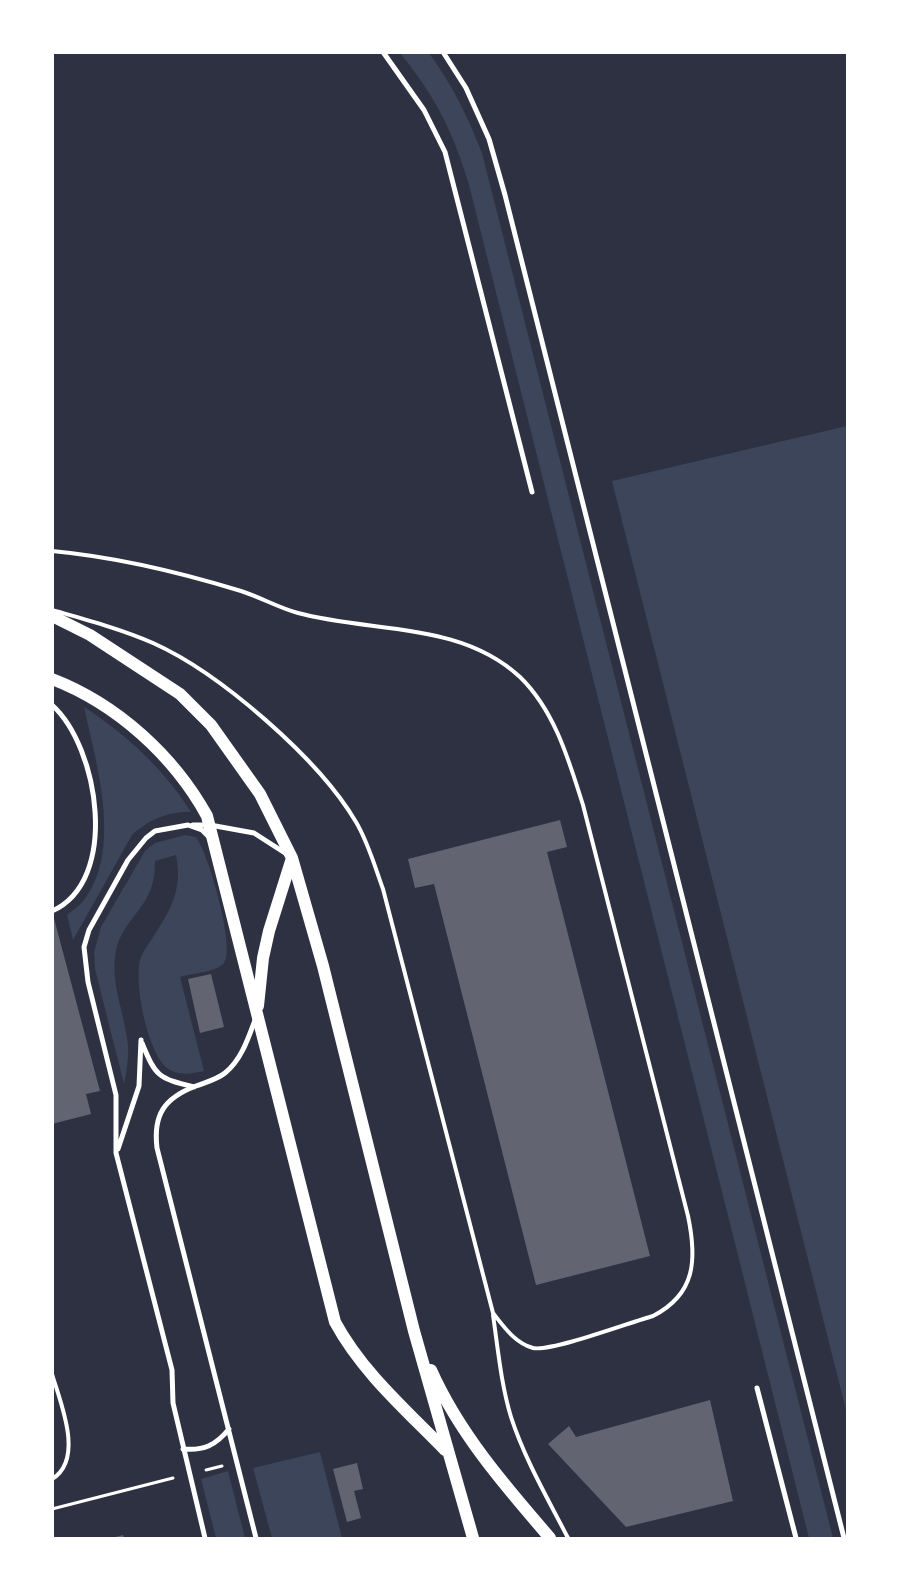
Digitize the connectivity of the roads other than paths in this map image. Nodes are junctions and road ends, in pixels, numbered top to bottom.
1 (383, 52) edge
2 (443, 52) edge
3 (532, 492) dead end
4 (52, 551) edge
5 (52, 610) edge
6 (52, 616) edge
7 (52, 678) edge
8 (52, 705) edge
9 (188, 825) junction
10 (210, 825) junction
11 (214, 844) junction
12 (292, 858) junction
13 (52, 911) edge
14 (257, 1017) junction
15 (194, 1087) junction
16 (116, 1154) junction
17 (493, 1313) junction
18 (414, 1331) junction
19 (52, 1374) edge
20 (757, 1388) dead end
21 (229, 1429) junction
22 (184, 1449) junction
23 (447, 1452) junction
24 (52, 1479) edge
25 (205, 1538) edge
26 (256, 1538) edge
27 (473, 1538) edge
28 (550, 1538) edge
29 (568, 1538) edge
30 (796, 1538) edge
31 (844, 1538) edge

1 - 3 street
2 - 31 street
4 - 17 lane
5 - 17 lane
6 - 12 main road
7 - 10 main road
8 - 13 street
9 - 10 street
9 - 11 street
9 - 16 street
10 - 11 main road
10 - 12 street
11 - 14 main road
12 - 14 main road
12 - 18 main road
14 - 15 street
14 - 23 main road
15 - 16 street
15 - 21 street
16 - 22 street
17 - 29 lane
18 - 23 main road
18 - 28 main road
19 - 24 lane
20 - 30 street
21 - 22 street
21 - 26 street
22 - 25 street
23 - 27 main road

